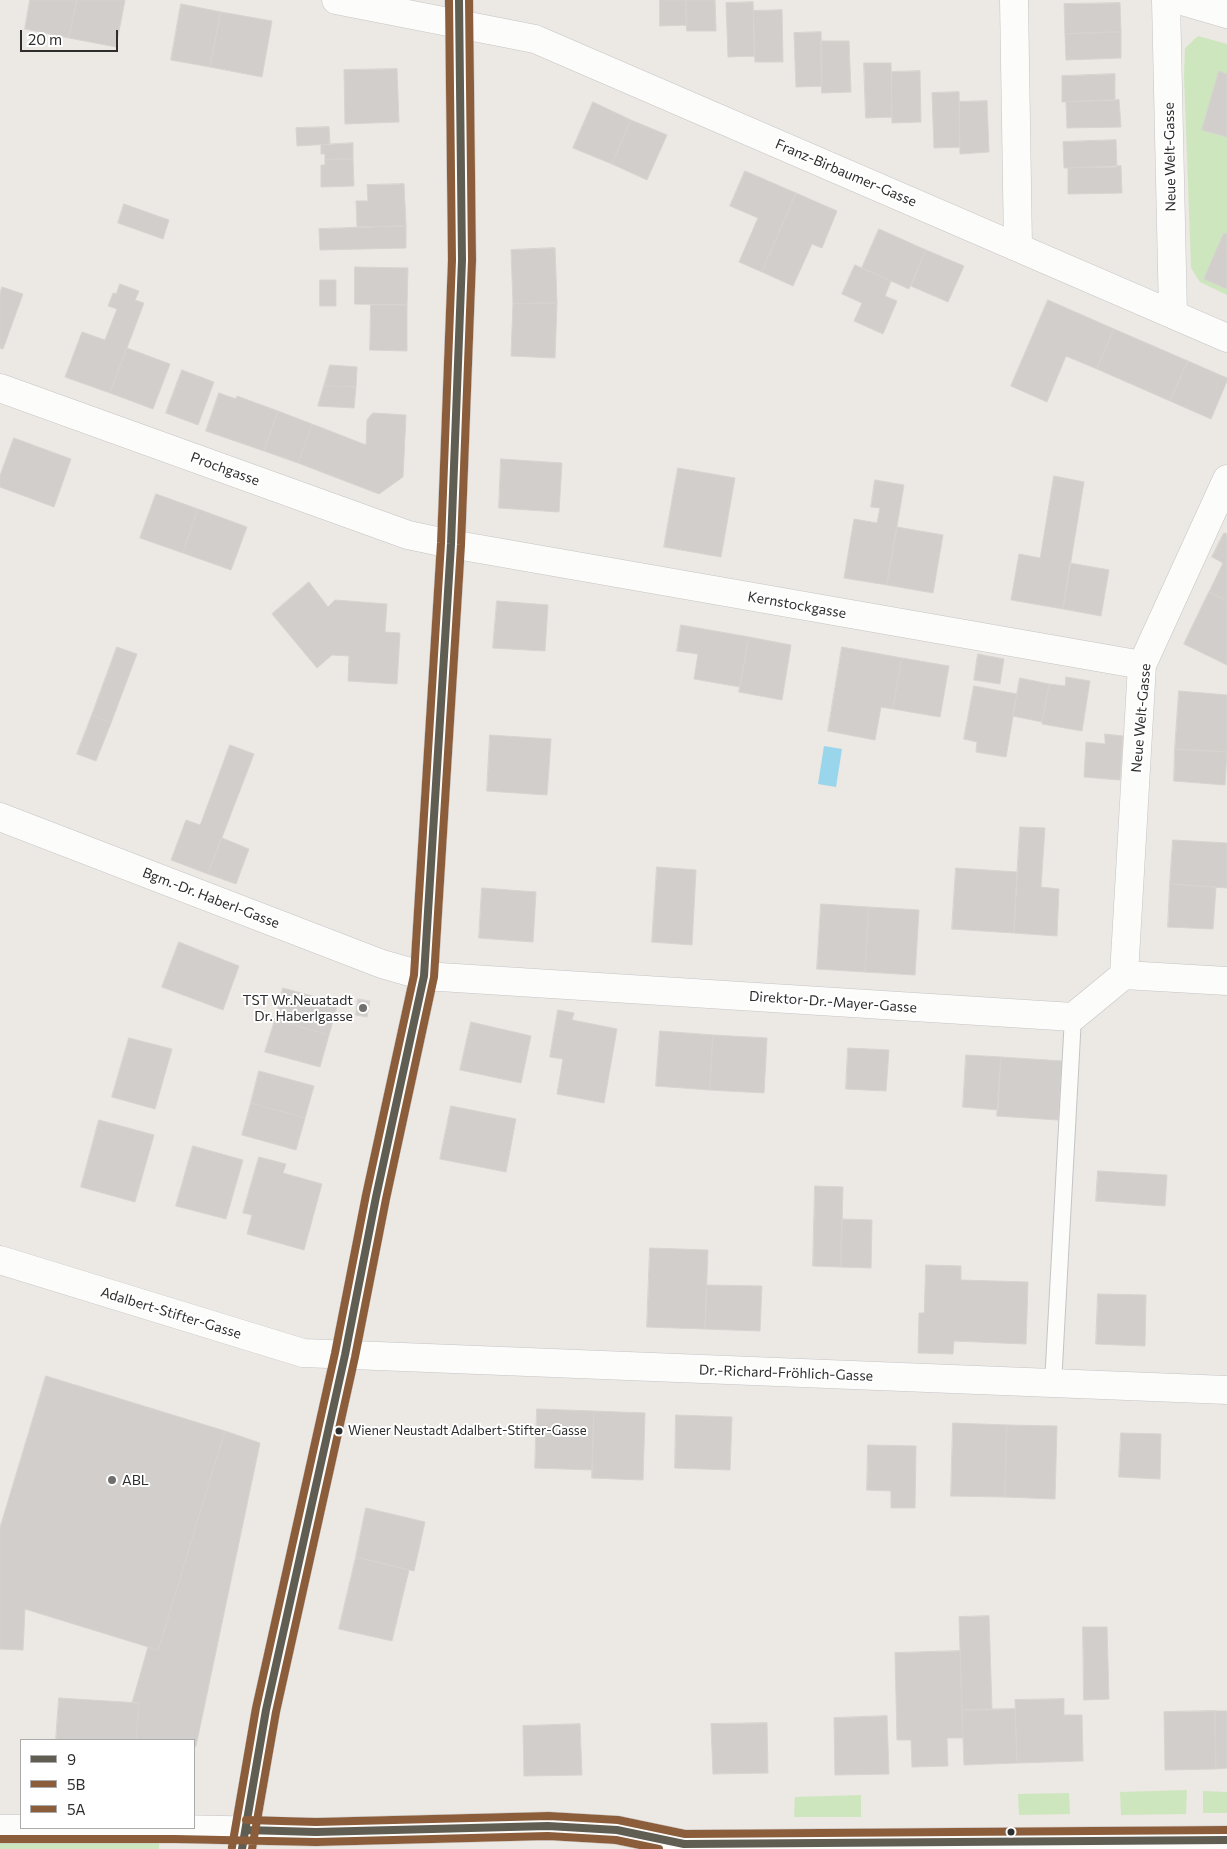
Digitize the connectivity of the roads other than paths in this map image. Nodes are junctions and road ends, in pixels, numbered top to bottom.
1 (336, 0) edge
2 (1014, 0) edge
3 (1166, 0) edge
4 (1178, 0) edge
5 (459, 12) edge
6 (1227, 14) edge
7 (1018, 246) junction
8 (1173, 314) junction
9 (1227, 338) edge
10 (0, 388) edge
11 (1227, 479) edge
12 (451, 544) junction
13 (1142, 665) junction
14 (0, 817) edge
15 (1124, 975) junction
16 (424, 976) junction
17 (1227, 981) edge
18 (1073, 1017) junction
19 (0, 1260) edge
20 (345, 1355) junction
21 (1053, 1384) junction
22 (1227, 1390) edge
23 (0, 1829) edge
24 (244, 1840) edge
25 (1227, 1840) edge

1 - 5 street, Franz-Birbaumer-Gasse
2 - 7 street
3 - 8 street, Neue Welt-Gasse
4 - 6 street
5 - 7 street, Franz-Birbaumer-Gasse
5 - 12 street
7 - 8 street, Franz-Birbaumer-Gasse
8 - 9 street, Franz-Birbaumer-Gasse
10 - 12 street, Prochgasse
11 - 13 street, Neue Welt-Gasse
12 - 13 street, Kernstockgasse
12 - 16 street
13 - 15 street, Neue Welt-Gasse
14 - 16 street, Bgm.-Dr. Haberl-Gasse
15 - 17 street
15 - 18 street
16 - 18 street, Direktor-Dr.-Mayer-Gasse
16 - 20 street
18 - 21 lane
19 - 20 street, Adalbert-Stifter-Gasse
20 - 21 street, Dr.-Richard-Fröhlich-Gasse
20 - 24 street
21 - 22 street, Dr.-Richard-Fröhlich-Gasse
23 - 24 street
24 - 25 street

